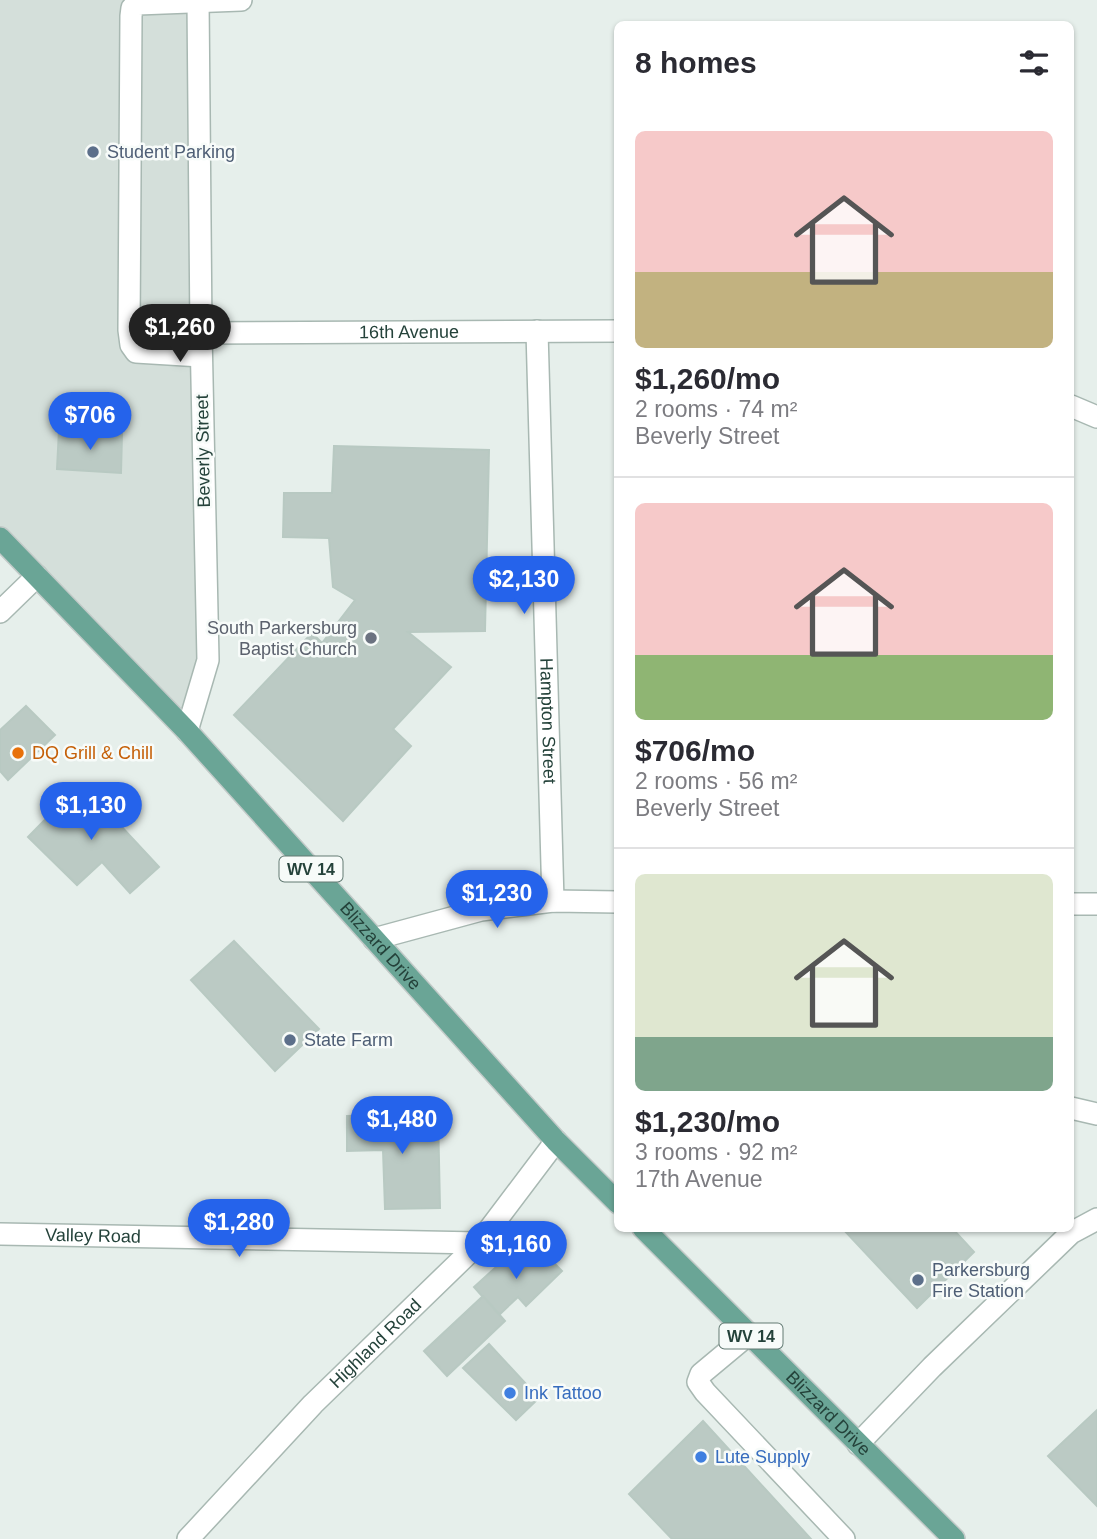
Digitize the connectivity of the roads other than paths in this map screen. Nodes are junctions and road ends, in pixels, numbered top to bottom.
1 (198, 0) edge
2 (241, 0) edge
3 (537, 331) junction
4 (614, 331) edge
5 (201, 333) junction
6 (201, 356) junction
7 (1074, 407) edge
8 (1097, 417) edge
9 (0, 538) edge
10 (37, 576) junction
11 (0, 612) edge
12 (187, 731) junction
13 (553, 901) junction
14 (614, 902) edge
15 (1074, 904) edge
16 (1097, 904) edge
17 (374, 939) junction
18 (1074, 1109) edge
19 (1097, 1114) edge
20 (556, 1141) junction
21 (614, 1199) edge
22 (1097, 1219) edge
23 (1074, 1231) edge
24 (647, 1232) edge
25 (1073, 1232) edge
26 (0, 1234) edge
27 (479, 1243) junction
28 (749, 1334) junction
29 (858, 1444) junction
30 (188, 1539) edge
31 (844, 1539) edge
32 (954, 1539) edge

1 - 2 street
1 - 5 street, Beverly Street
1 - 6 street
3 - 4 street, 16th Avenue
3 - 5 street, 16th Avenue
3 - 13 street, Hampton Street
5 - 6 street, Beverly Street
6 - 12 street, Beverly Street
7 - 8 street
9 - 10 main road, Blizzard Drive / WV 14
10 - 11 street
10 - 12 main road, Blizzard Drive / WV 14
12 - 17 main road, Blizzard Drive / WV 14
13 - 14 street
13 - 17 street
15 - 16 street
17 - 20 main road, Blizzard Drive / WV 14
18 - 19 street
20 - 21 main road, Blizzard Drive / WV 14
20 - 27 street, Highland Road
22 - 23 street
24 - 28 main road, Blizzard Drive / WV 14
25 - 29 street
26 - 27 street, Valley Road
27 - 30 street, Highland Road
28 - 29 main road, Blizzard Drive / WV 14
28 - 31 street
29 - 32 main road, Blizzard Drive / WV 14

